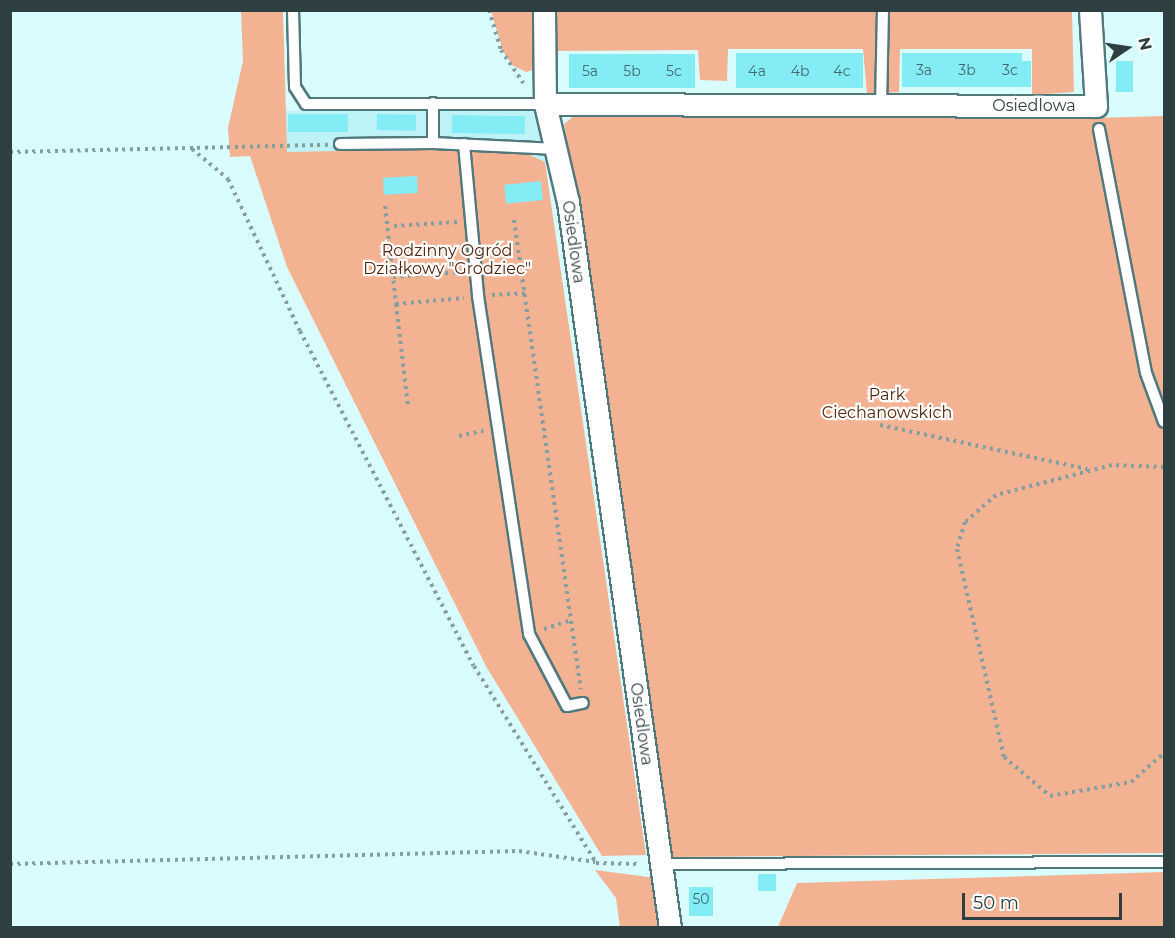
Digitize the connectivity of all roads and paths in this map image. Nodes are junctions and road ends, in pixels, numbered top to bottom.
1 (293, 10) edge
2 (489, 10) edge
3 (544, 10) edge
4 (883, 10) edge
5 (1090, 10) edge
6 (433, 103) junction
7 (541, 104) junction
8 (881, 105) junction
9 (1099, 129) dead end
10 (434, 143) junction
11 (340, 144) joint
12 (464, 144) junction
13 (557, 148) junction
14 (192, 149) junction
15 (10, 152) edge
16 (385, 206) dead end
17 (514, 220) dead end
18 (469, 221) junction
19 (394, 226) dead end
20 (475, 271) junction
21 (393, 277) junction
22 (525, 293) junction
23 (478, 296) junction
24 (396, 304) junction
25 (408, 406) dead end
26 (1164, 422) edge
27 (880, 424) dead end
28 (498, 428) junction
29 (459, 436) dead end
30 (1164, 467) edge
31 (1088, 469) junction
32 (571, 620) junction
33 (529, 634) junction
34 (583, 704) joint
35 (1164, 753) edge
36 (1164, 862) edge
37 (596, 863) junction
38 (10, 864) edge
39 (661, 864) junction
40 (670, 927) edge

1 - 6 lane
2 - 7 path
3 - 7 street
4 - 8 lane
5 - 8 street, Osiedlowa
6 - 7 lane
6 - 10 lane
7 - 8 street, Osiedlowa
7 - 13 street, Osiedlowa
9 - 26 lane
10 - 11 lane
10 - 12 lane
11 - 14 path
12 - 13 lane
12 - 18 lane
13 - 39 street, Osiedlowa
14 - 15 path
14 - 37 path
16 - 21 path
17 - 22 path
18 - 19 path
18 - 20 lane
20 - 21 path
20 - 23 lane
21 - 24 path
22 - 23 path
22 - 32 path
23 - 24 path
23 - 28 lane
24 - 25 path
27 - 31 path
28 - 29 path
28 - 33 lane
30 - 31 path
31 - 35 path
32 - 33 path
32 - 34 path
33 - 34 lane
36 - 39 lane
37 - 38 path
37 - 39 path
39 - 40 street, Osiedlowa

